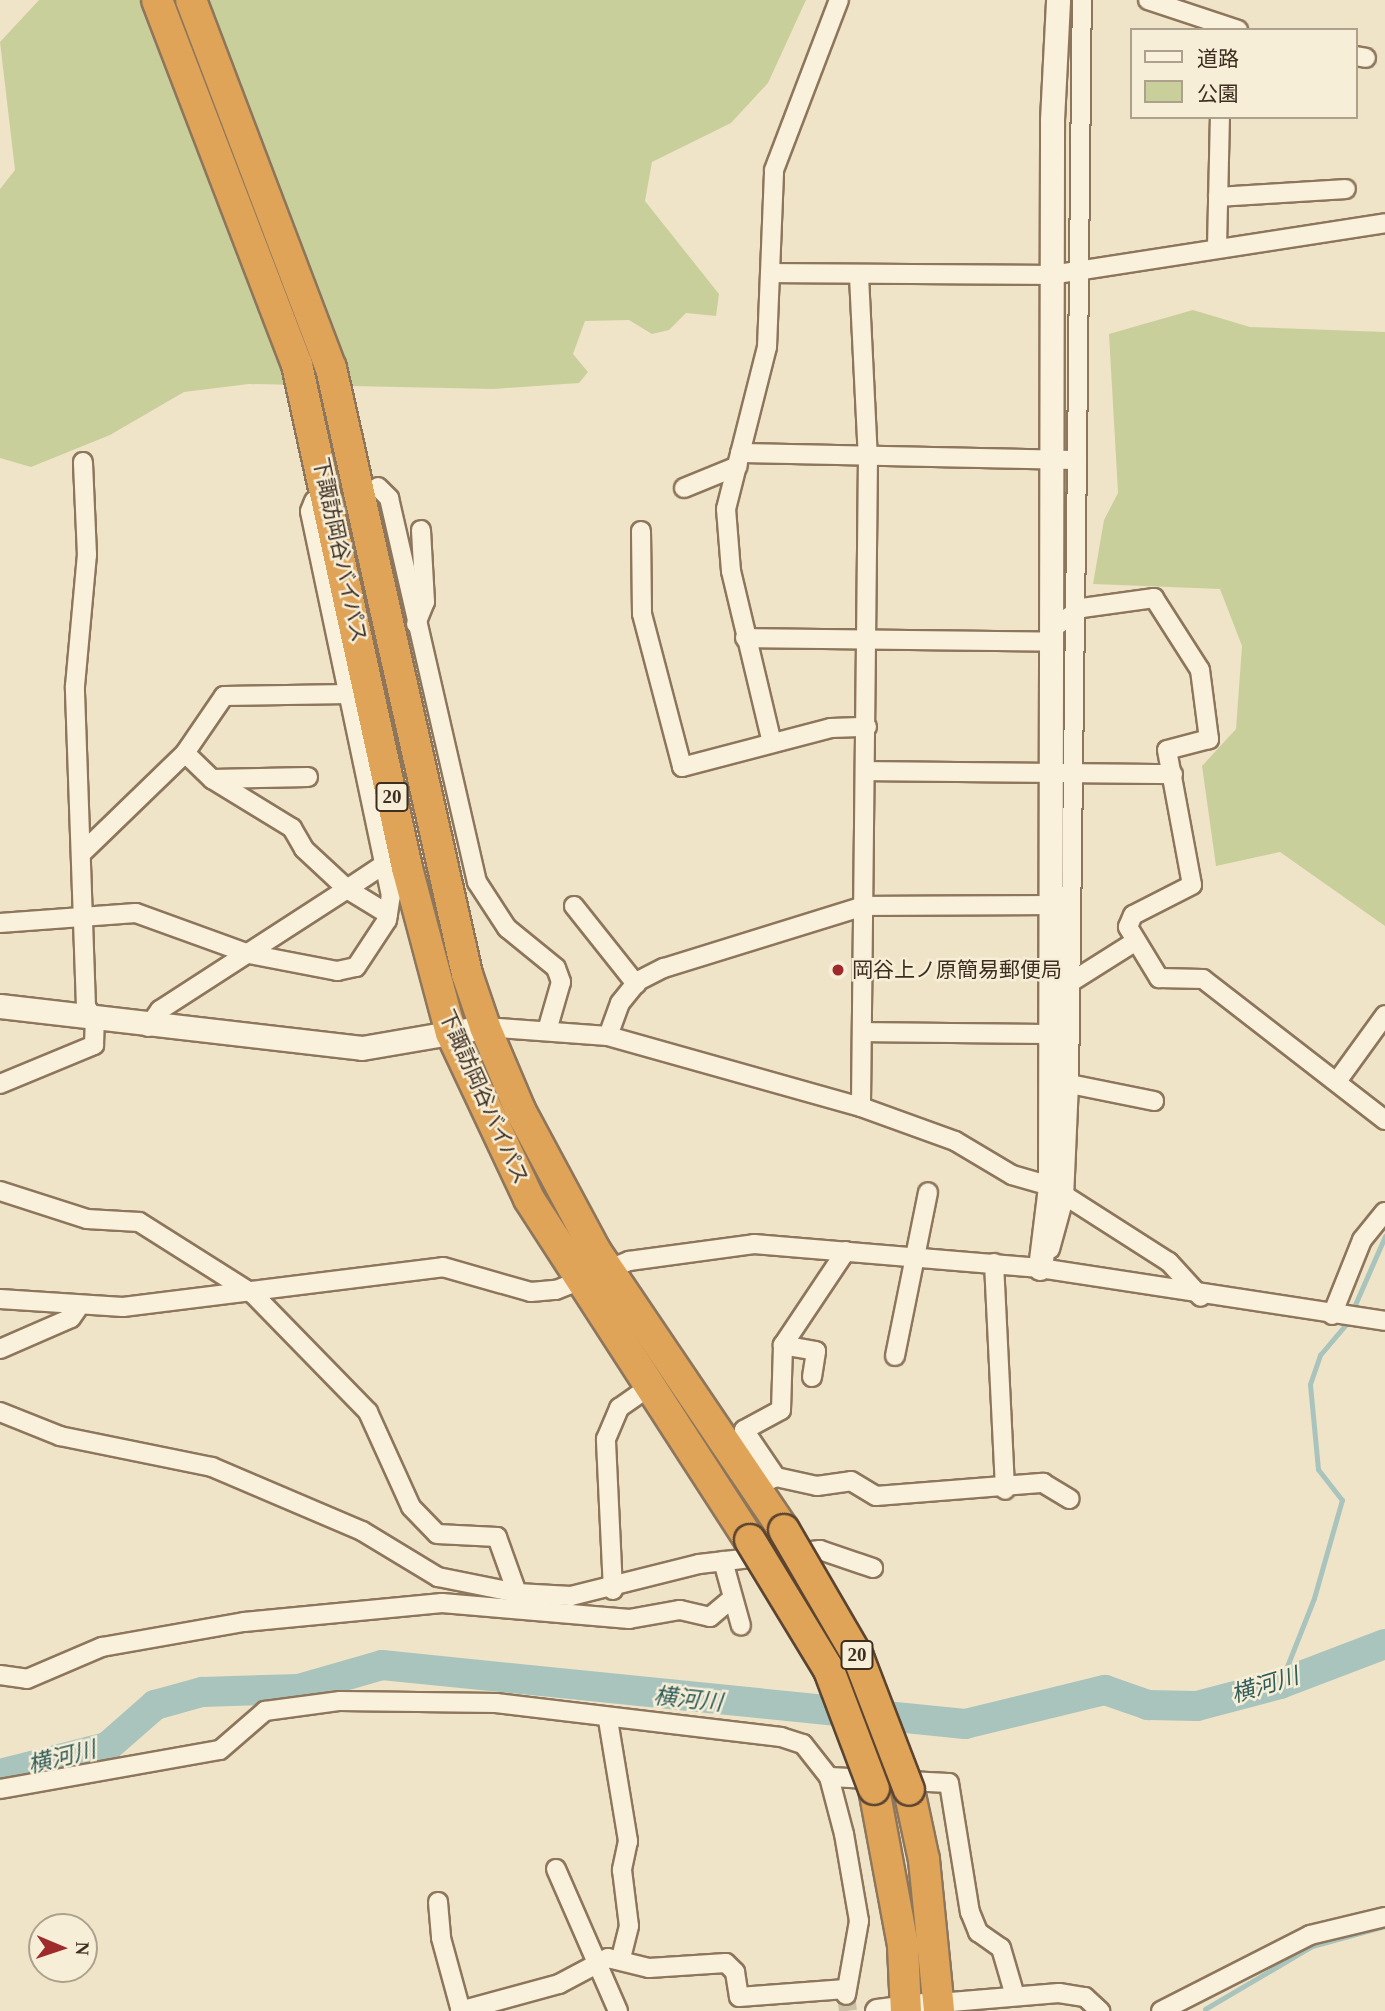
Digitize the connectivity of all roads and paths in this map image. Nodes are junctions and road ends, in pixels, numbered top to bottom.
1 (157, 0) edge
2 (191, 0) edge
3 (839, 0) edge
4 (1058, 0) edge
5 (1082, 0) edge
6 (1148, 0) edge
7 (1224, 28) edge
8 (1220, 119) edge
9 (1052, 120) junction
10 (1078, 121) junction
11 (1346, 189) dead end
12 (1218, 197) junction
13 (1385, 223) edge
14 (1217, 247) junction
15 (1077, 271) junction
16 (772, 274) junction
17 (1051, 275) junction
18 (859, 276) junction
19 (868, 457) junction
20 (739, 459) junction
21 (1052, 459) junction
22 (1077, 460) junction
23 (83, 462) dead end
24 (379, 487) dead end
25 (684, 488) dead end
26 (314, 501) dead end
27 (421, 530) dead end
28 (641, 531) dead end
29 (1075, 612) junction
30 (416, 624) junction
31 (1052, 635) junction
32 (745, 638) junction
33 (867, 639) junction
34 (349, 695) junction
35 (867, 727) junction
36 (772, 743) junction
37 (185, 753) junction
38 (867, 771) junction
39 (1173, 774) junction
40 (1049, 775) junction
41 (1074, 775) junction
42 (308, 777) dead end
43 (212, 779) junction
44 (83, 852) junction
45 (386, 863) junction
46 (347, 889) junction
47 (1048, 905) junction
48 (574, 906) dead end
49 (864, 906) junction
50 (388, 914) junction
51 (82, 916) junction
52 (0, 923) edge
53 (1136, 941) junction
54 (249, 954) junction
55 (636, 984) junction
56 (1072, 987) junction
57 (1047, 988) junction
58 (0, 1006) edge
59 (1385, 1015) edge
60 (95, 1018) junction
61 (148, 1027) junction
62 (485, 1027) junction
63 (548, 1027) junction
64 (865, 1032) junction
65 (451, 1033) junction
66 (1071, 1034) junction
67 (1047, 1035) junction
68 (608, 1036) junction
69 (1046, 1079) junction
70 (1338, 1080) junction
71 (0, 1084) edge
72 (1069, 1084) junction
73 (1154, 1101) dead end
74 (860, 1107) junction
75 (1385, 1120) edge
76 (0, 1191) edge
77 (928, 1192) dead end
78 (1057, 1192) junction
79 (1385, 1212) edge
80 (846, 1251) junction
81 (911, 1256) junction
82 (994, 1263) junction
83 (1042, 1268) junction
84 (612, 1271) junction
85 (580, 1283) junction
86 (253, 1294) junction
87 (1201, 1297) junction
88 (0, 1299) edge
89 (80, 1305) junction
90 (1332, 1315) junction
91 (1385, 1321) edge
92 (783, 1345) junction
93 (0, 1349) edge
94 (895, 1356) dead end
95 (812, 1377) dead end
96 (649, 1387) junction
97 (0, 1412) edge
98 (766, 1481) junction
99 (1005, 1490) junction
100 (1070, 1499) dead end
101 (723, 1561) junction
102 (873, 1568) dead end
103 (613, 1590) junction
104 (517, 1593) junction
105 (729, 1601) junction
106 (741, 1626) dead end
107 (0, 1675) edge
108 (608, 1720) junction
109 (829, 1777) junction
110 (0, 1788) edge
111 (556, 1869) dead end
112 (438, 1902) dead end
113 (1385, 1917) edge
114 (621, 1957) junction
115 (599, 1966) junction
116 (1016, 1996) junction
117 (939, 2007) edge
118 (896, 2010) edge
119 (461, 2011) edge
120 (618, 2011) edge
121 (1100, 2011) edge
122 (1161, 2011) edge

1 - 65 highway, 下諏訪岡谷バイパス / 20
2 - 62 highway, 下諏訪岡谷バイパス / 20
3 - 16 street
4 - 9 street
5 - 10 street
6 - 7 street
8 - 12 street
9 - 10 street
9 - 17 street
10 - 15 street
11 - 12 street
12 - 14 street
13 - 14 street
14 - 15 street
15 - 17 street
15 - 22 street
16 - 18 street
16 - 20 street
17 - 18 street
17 - 21 street
18 - 19 street
19 - 20 street
19 - 21 street
19 - 33 street
20 - 25 street
20 - 32 street
21 - 22 street
21 - 31 street
22 - 29 street
23 - 44 street
24 - 30 street
26 - 34 street
27 - 30 street
28 - 36 street
29 - 31 street
29 - 39 street
29 - 41 street
30 - 63 street
31 - 33 street
31 - 40 street
32 - 33 street
32 - 36 street
33 - 35 street
34 - 37 street
34 - 45 street
35 - 36 street
35 - 38 street
37 - 43 street
37 - 44 street
38 - 40 street
38 - 49 street
39 - 41 street
39 - 53 street
40 - 41 street
40 - 47 street
41 - 56 street
42 - 43 street
43 - 46 street
44 - 51 street
45 - 46 street
45 - 50 street
46 - 50 street
46 - 54 street
47 - 49 street
47 - 57 street
48 - 55 street
49 - 55 street
49 - 64 street
50 - 54 street
51 - 52 street
51 - 54 street
51 - 60 street
53 - 56 street
53 - 70 street
54 - 61 street
55 - 68 street
56 - 57 street
56 - 66 street
57 - 67 street
58 - 60 street
59 - 70 street
60 - 61 street
60 - 71 street
61 - 65 street
62 - 63 street
62 - 65 street
62 - 84 highway, 下諏訪岡谷バイパス / 20
63 - 68 street
64 - 67 street
64 - 74 street
65 - 85 highway, 下諏訪岡谷バイパス / 20
66 - 67 street
66 - 72 street
67 - 69 street
68 - 74 street
69 - 72 street
69 - 78 street
70 - 75 street
72 - 73 street
72 - 78 street
74 - 78 street
76 - 86 street
77 - 81 street
78 - 83 street
78 - 87 street
79 - 90 street
80 - 81 street
80 - 84 street
80 - 92 street
81 - 82 street
81 - 94 street
82 - 83 street
82 - 99 street
83 - 87 street
84 - 85 street
84 - 98 highway, 下諏訪岡谷バイパス / 20
85 - 86 street
85 - 96 highway, 下諏訪岡谷バイパス / 20
86 - 89 street
86 - 104 street
87 - 90 street
88 - 89 street
89 - 93 street
90 - 91 street
92 - 95 street
92 - 98 street
96 - 103 street
96 - 118 highway, 下諏訪岡谷バイパス / 20, bridge
97 - 104 street
98 - 99 street
98 - 117 highway, 下諏訪岡谷バイパス / 20, bridge
99 - 100 street
101 - 102 street
101 - 103 street
101 - 105 street
103 - 104 street
105 - 106 street
105 - 107 street
108 - 109 street
108 - 110 street
108 - 114 street
109 - 114 street
109 - 116 street
111 - 115 street
112 - 119 street
113 - 122 street
114 - 115 street
115 - 119 street
115 - 120 street
116 - 117 street
116 - 121 street
117 - 118 street

